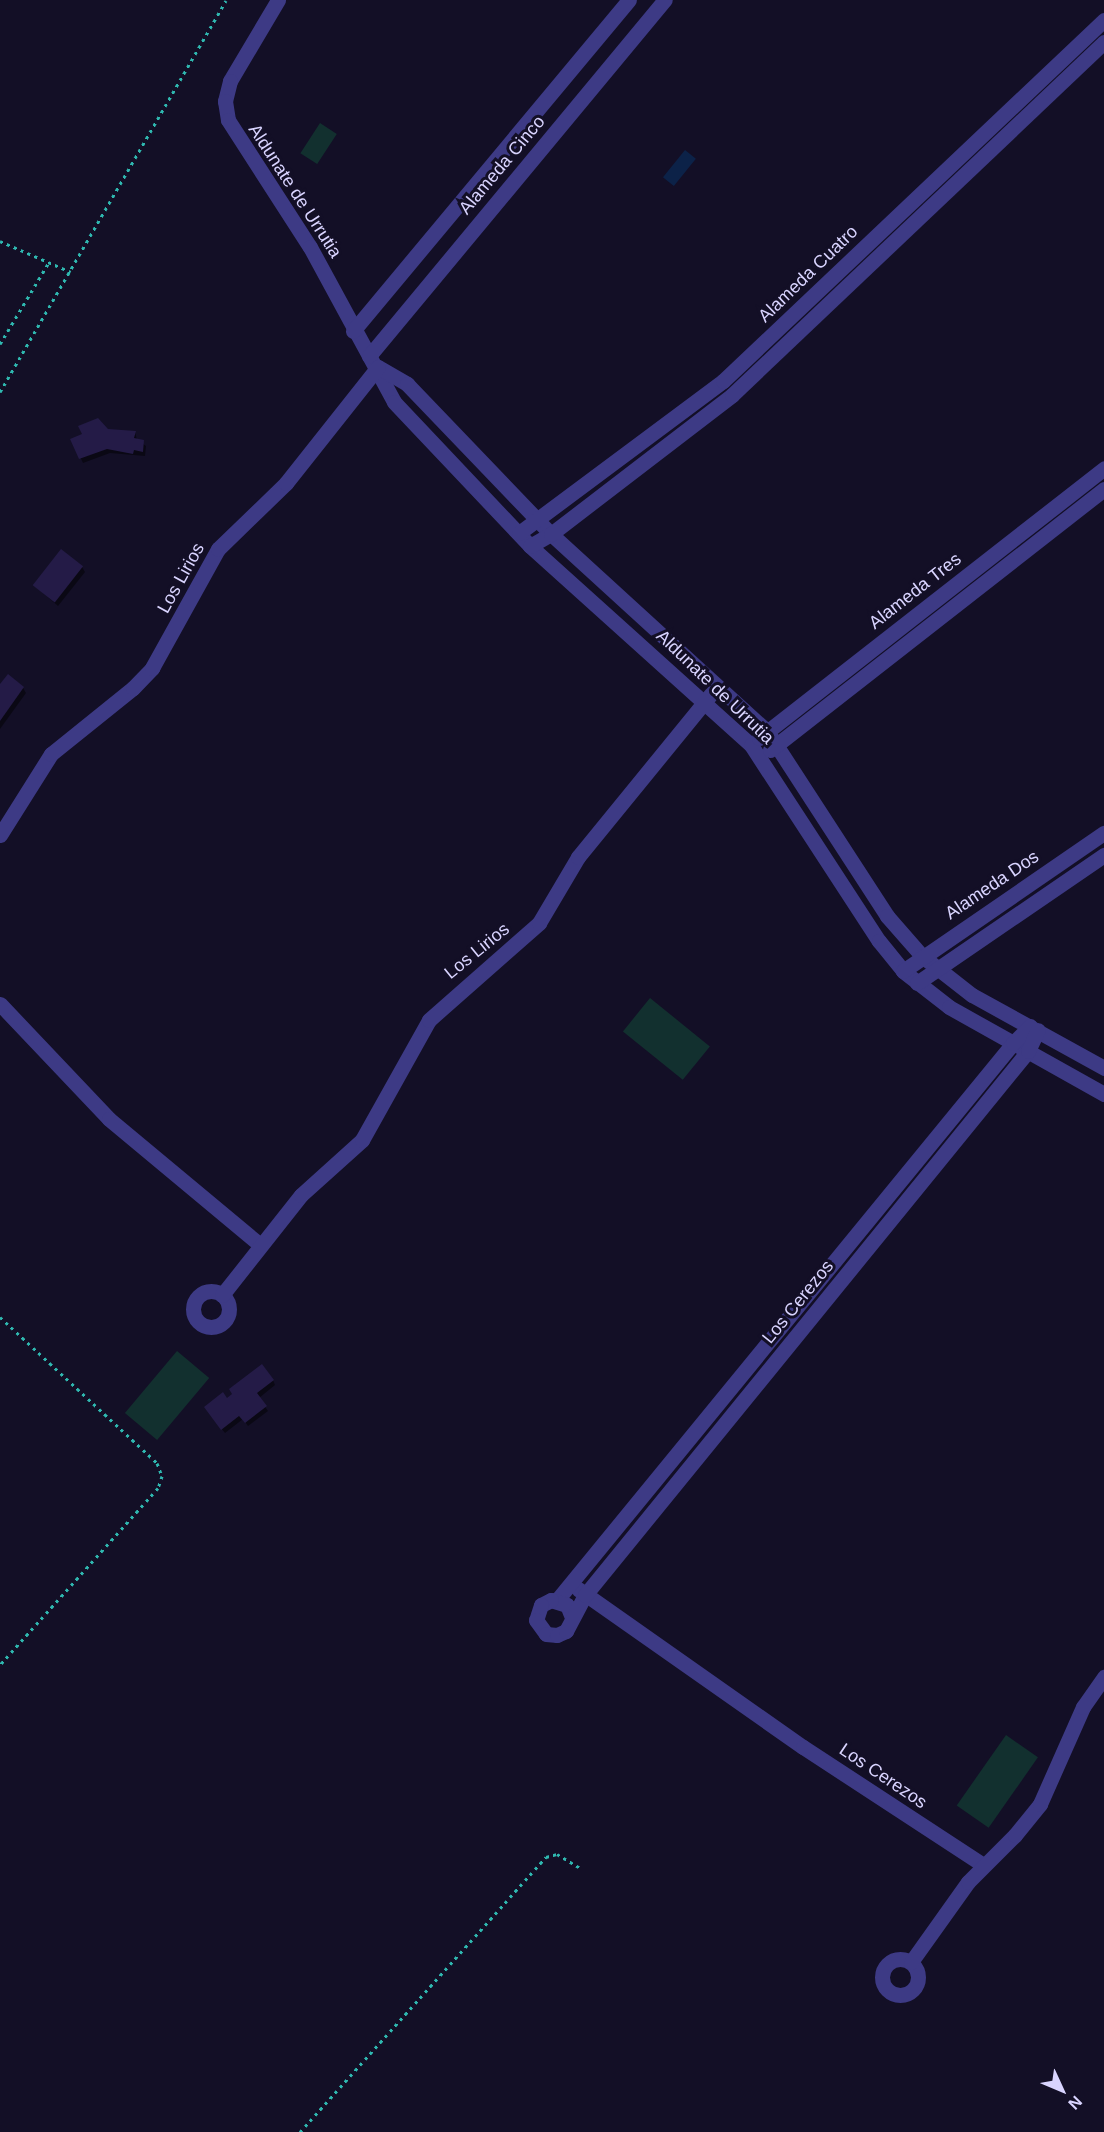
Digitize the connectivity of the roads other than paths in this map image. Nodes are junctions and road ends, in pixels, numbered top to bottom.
1 (278, 0) edge
2 (629, 0) edge
3 (665, 0) edge
4 (1104, 20) edge
5 (1104, 42) edge
6 (353, 331) junction
7 (374, 362) junction
8 (1104, 468) edge
9 (1104, 489) edge
10 (537, 520) junction
11 (519, 533) junction
12 (551, 534) junction
13 (530, 546) junction
14 (719, 685) junction
15 (705, 700) junction
16 (767, 731) junction
17 (777, 744) junction
18 (756, 751) junction
19 (1104, 833) edge
20 (0, 835) edge
21 (1104, 855) edge
22 (922, 956) junction
23 (936, 968) junction
24 (903, 970) junction
25 (917, 983) junction
26 (0, 1004) edge
27 (1034, 1028) junction
28 (1012, 1043) junction
29 (1028, 1051) junction
30 (1104, 1068) edge
31 (1104, 1094) edge
32 (260, 1245) junction
33 (222, 1295) dead end
34 (571, 1583) junction
35 (585, 1595) junction
36 (557, 1600) junction
37 (572, 1615) junction
38 (1104, 1677) edge
39 (983, 1865) junction
40 (911, 1962) dead end

1 - 6 street, Aldunate de Urrutia
2 - 6 street, Alameda Cinco
3 - 7 street, Alameda Cinco
4 - 10 street, Alameda Cuatro
5 - 12 street, Alameda Cuatro
6 - 7 street, Aldunate de Urrutia
7 - 10 street, Aldunate de Urrutia
7 - 11 street, Aldunate de Urrutia
7 - 20 street, Los Lirios
8 - 16 street, Alameda Tres
9 - 17 street, Alameda Tres
10 - 11 street, Alameda Cuatro
10 - 12 street, Aldunate de Urrutia
11 - 13 street, Aldunate de Urrutia
12 - 13 street, Alameda Cuatro
12 - 14 street, Aldunate de Urrutia
13 - 15 street, Aldunate de Urrutia
14 - 15 street, Los Lirios
14 - 16 street, Aldunate de Urrutia
15 - 18 street, Aldunate de Urrutia
15 - 32 street, Los Lirios
16 - 17 street, Aldunate de Urrutia
16 - 18 street, Alameda Tres
17 - 18 street, Alameda Tres
17 - 22 street, Aldunate de Urrutia
18 - 24 street, Aldunate de Urrutia
19 - 22 street, Alameda Dos
21 - 23 street, Alameda Dos
22 - 23 street, Aldunate de Urrutia
22 - 24 street, Alameda Dos
23 - 25 street, Alameda Dos
23 - 27 street, Aldunate de Urrutia
24 - 25 street, Aldunate de Urrutia
25 - 28 street, Aldunate de Urrutia
26 - 32 street
27 - 28 street, Los Cerezos
27 - 29 street, Los Cerezos
27 - 30 street, Aldunate de Urrutia
28 - 29 street, Aldunate de Urrutia
28 - 34 street, Los Cerezos
29 - 31 street, Aldunate de Urrutia
29 - 35 street, Los Cerezos
32 - 33 street, Los Lirios
34 - 35 street, Los Cerezos
34 - 36 street, Los Cerezos
35 - 37 street, Los Cerezos
35 - 39 street, Los Cerezos
36 - 37 street
36 - 37 street, Los Cerezos
38 - 39 street
39 - 40 street

